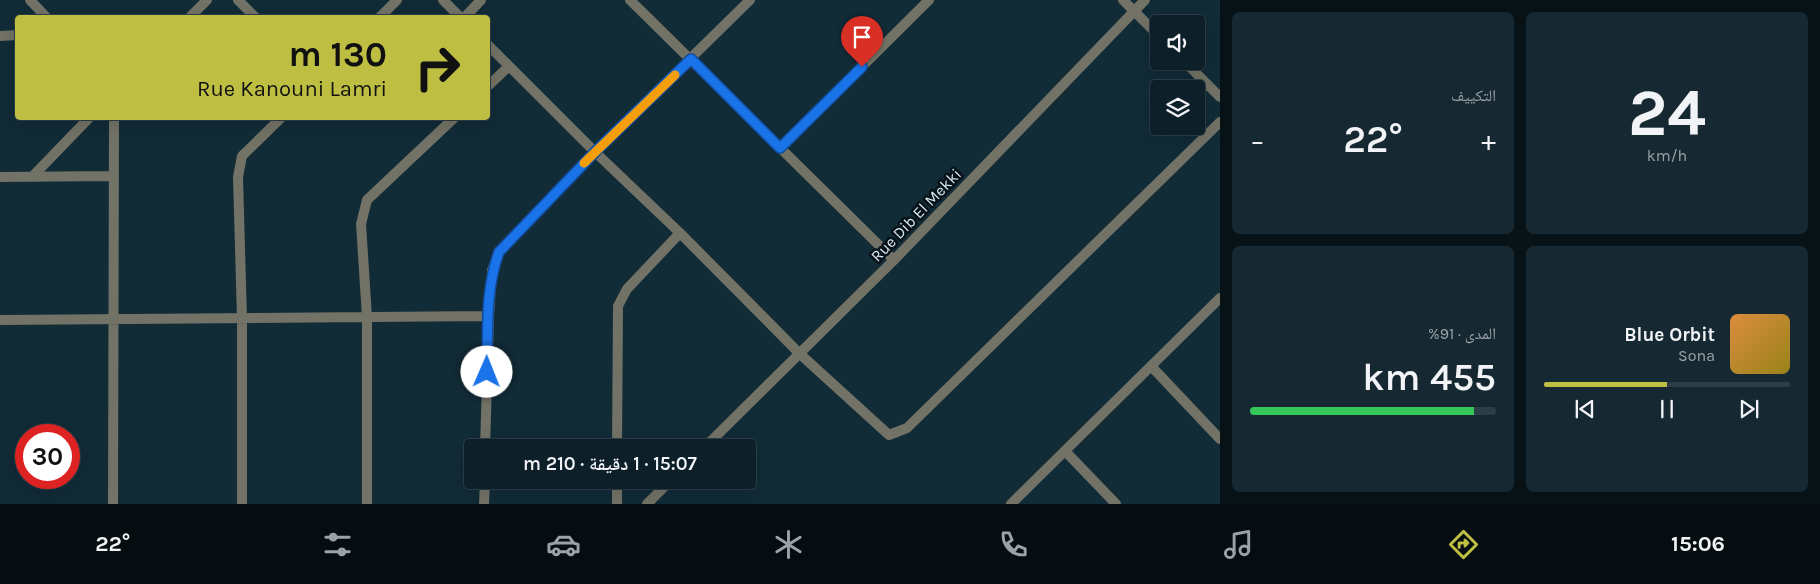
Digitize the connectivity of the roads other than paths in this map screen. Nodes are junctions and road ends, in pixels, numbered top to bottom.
1 (30, 0) edge
2 (207, 0) edge
3 (238, 0) edge
4 (397, 0) edge
5 (443, 0) edge
6 (481, 0) edge
7 (630, 0) edge
8 (750, 0) edge
9 (929, 0) edge
10 (1123, 0) edge
11 (1145, 0) edge
12 (1134, 11) junction
13 (44, 15) edge
14 (192, 15) edge
15 (253, 15) edge
16 (382, 15) edge
17 (459, 15) edge
18 (465, 15) edge
19 (1150, 27) edge
20 (15, 35) edge
21 (0, 36) edge
22 (490, 47) edge
23 (691, 59) junction
24 (509, 66) junction
25 (1193, 70) edge
26 (490, 84) edge
27 (1220, 97) edge
28 (87, 120) edge
29 (114, 120) edge
30 (278, 120) edge
31 (452, 120) edge
32 (1220, 122) edge
33 (780, 148) junction
34 (595, 152) junction
35 (114, 176) junction
36 (32, 177) junction
37 (0, 178) edge
38 (680, 234) junction
39 (894, 260) junction
40 (1220, 298) edge
41 (488, 316) junction
42 (367, 317) junction
43 (242, 319) junction
44 (0, 320) edge
45 (113, 320) junction
46 (800, 354) junction
47 (1151, 366) junction
48 (485, 439) edge
49 (617, 439) edge
50 (713, 439) edge
51 (1220, 439) edge
52 (1065, 451) junction
53 (485, 489) edge
54 (617, 489) edge
55 (662, 489) edge
56 (112, 504) edge
57 (242, 504) edge
58 (367, 504) edge
59 (484, 504) edge
60 (617, 504) edge
61 (646, 504) edge
62 (1011, 504) edge
63 (1116, 504) edge

1 - 13 street
2 - 14 street
3 - 15 street
4 - 16 street
5 - 17 street
6 - 18 street
7 - 23 street
8 - 23 street
9 - 33 street
10 - 12 street
11 - 12 street, Rue Dib El Mekki
12 - 19 street
12 - 39 street, Rue Dib El Mekki
20 - 21 street
22 - 24 street
23 - 33 street
23 - 34 street
24 - 26 street
24 - 34 street
25 - 27 street
28 - 36 street
29 - 35 street
30 - 43 street
31 - 42 street
32 - 46 street
33 - 39 street
34 - 38 street
34 - 41 street
35 - 36 street
35 - 45 street
36 - 37 street
38 - 46 street
38 - 49 street
39 - 46 street, Rue Dib El Mekki
40 - 47 street
41 - 42 street
41 - 48 street
42 - 43 street
42 - 58 street
43 - 45 street
43 - 57 street
44 - 45 street
45 - 56 street
46 - 50 street, Rue Dib El Mekki
47 - 51 street
47 - 52 street
52 - 62 street
52 - 63 street
53 - 59 street
54 - 60 street
55 - 61 street

